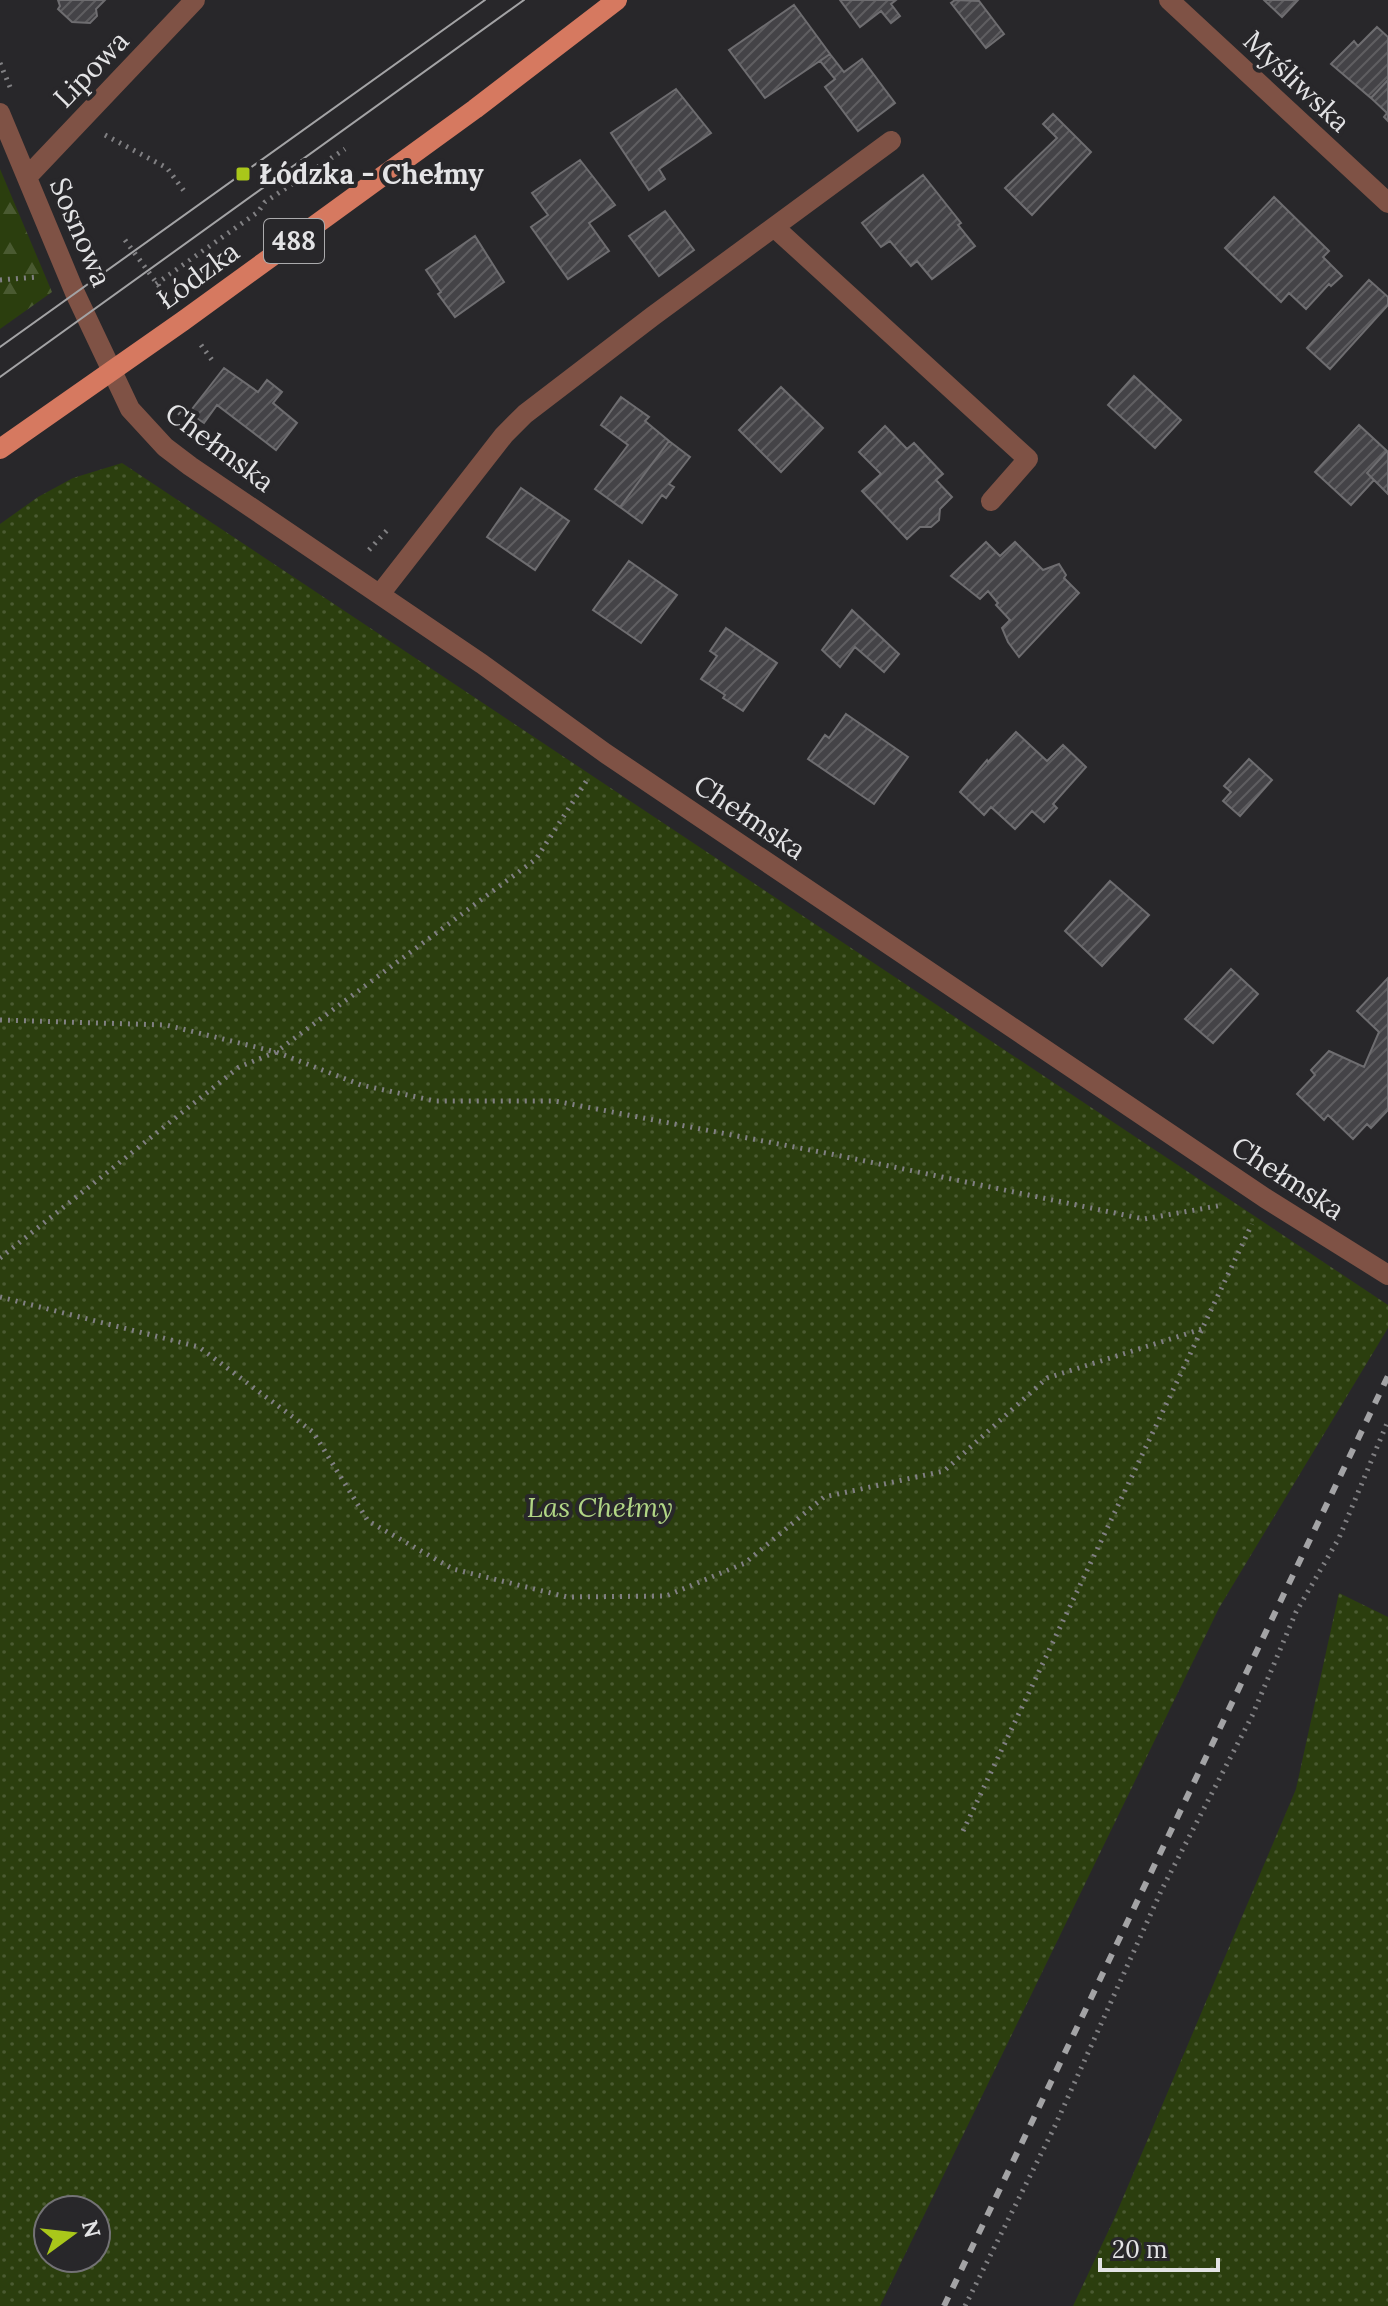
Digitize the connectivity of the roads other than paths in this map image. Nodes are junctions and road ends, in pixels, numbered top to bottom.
1 (195, 0) edge
2 (617, 0) edge
3 (1169, 0) edge
4 (0, 113) edge
5 (891, 141) dead end
6 (27, 177) junction
7 (1388, 203) edge
8 (774, 227) junction
9 (112, 371) junction
10 (0, 449) edge
11 (991, 501) dead end
12 (380, 594) junction
13 (1388, 1275) edge

1 - 6 street, Lipowa
2 - 9 main road, Łódzka / 488
3 - 7 street, Myśliwska
4 - 6 street, Sosnowa
5 - 8 street
6 - 9 street, Sosnowa
8 - 11 street
8 - 12 street
9 - 10 main road, Łódzka / 488
9 - 12 street, Chełmska
12 - 13 street, Chełmska

